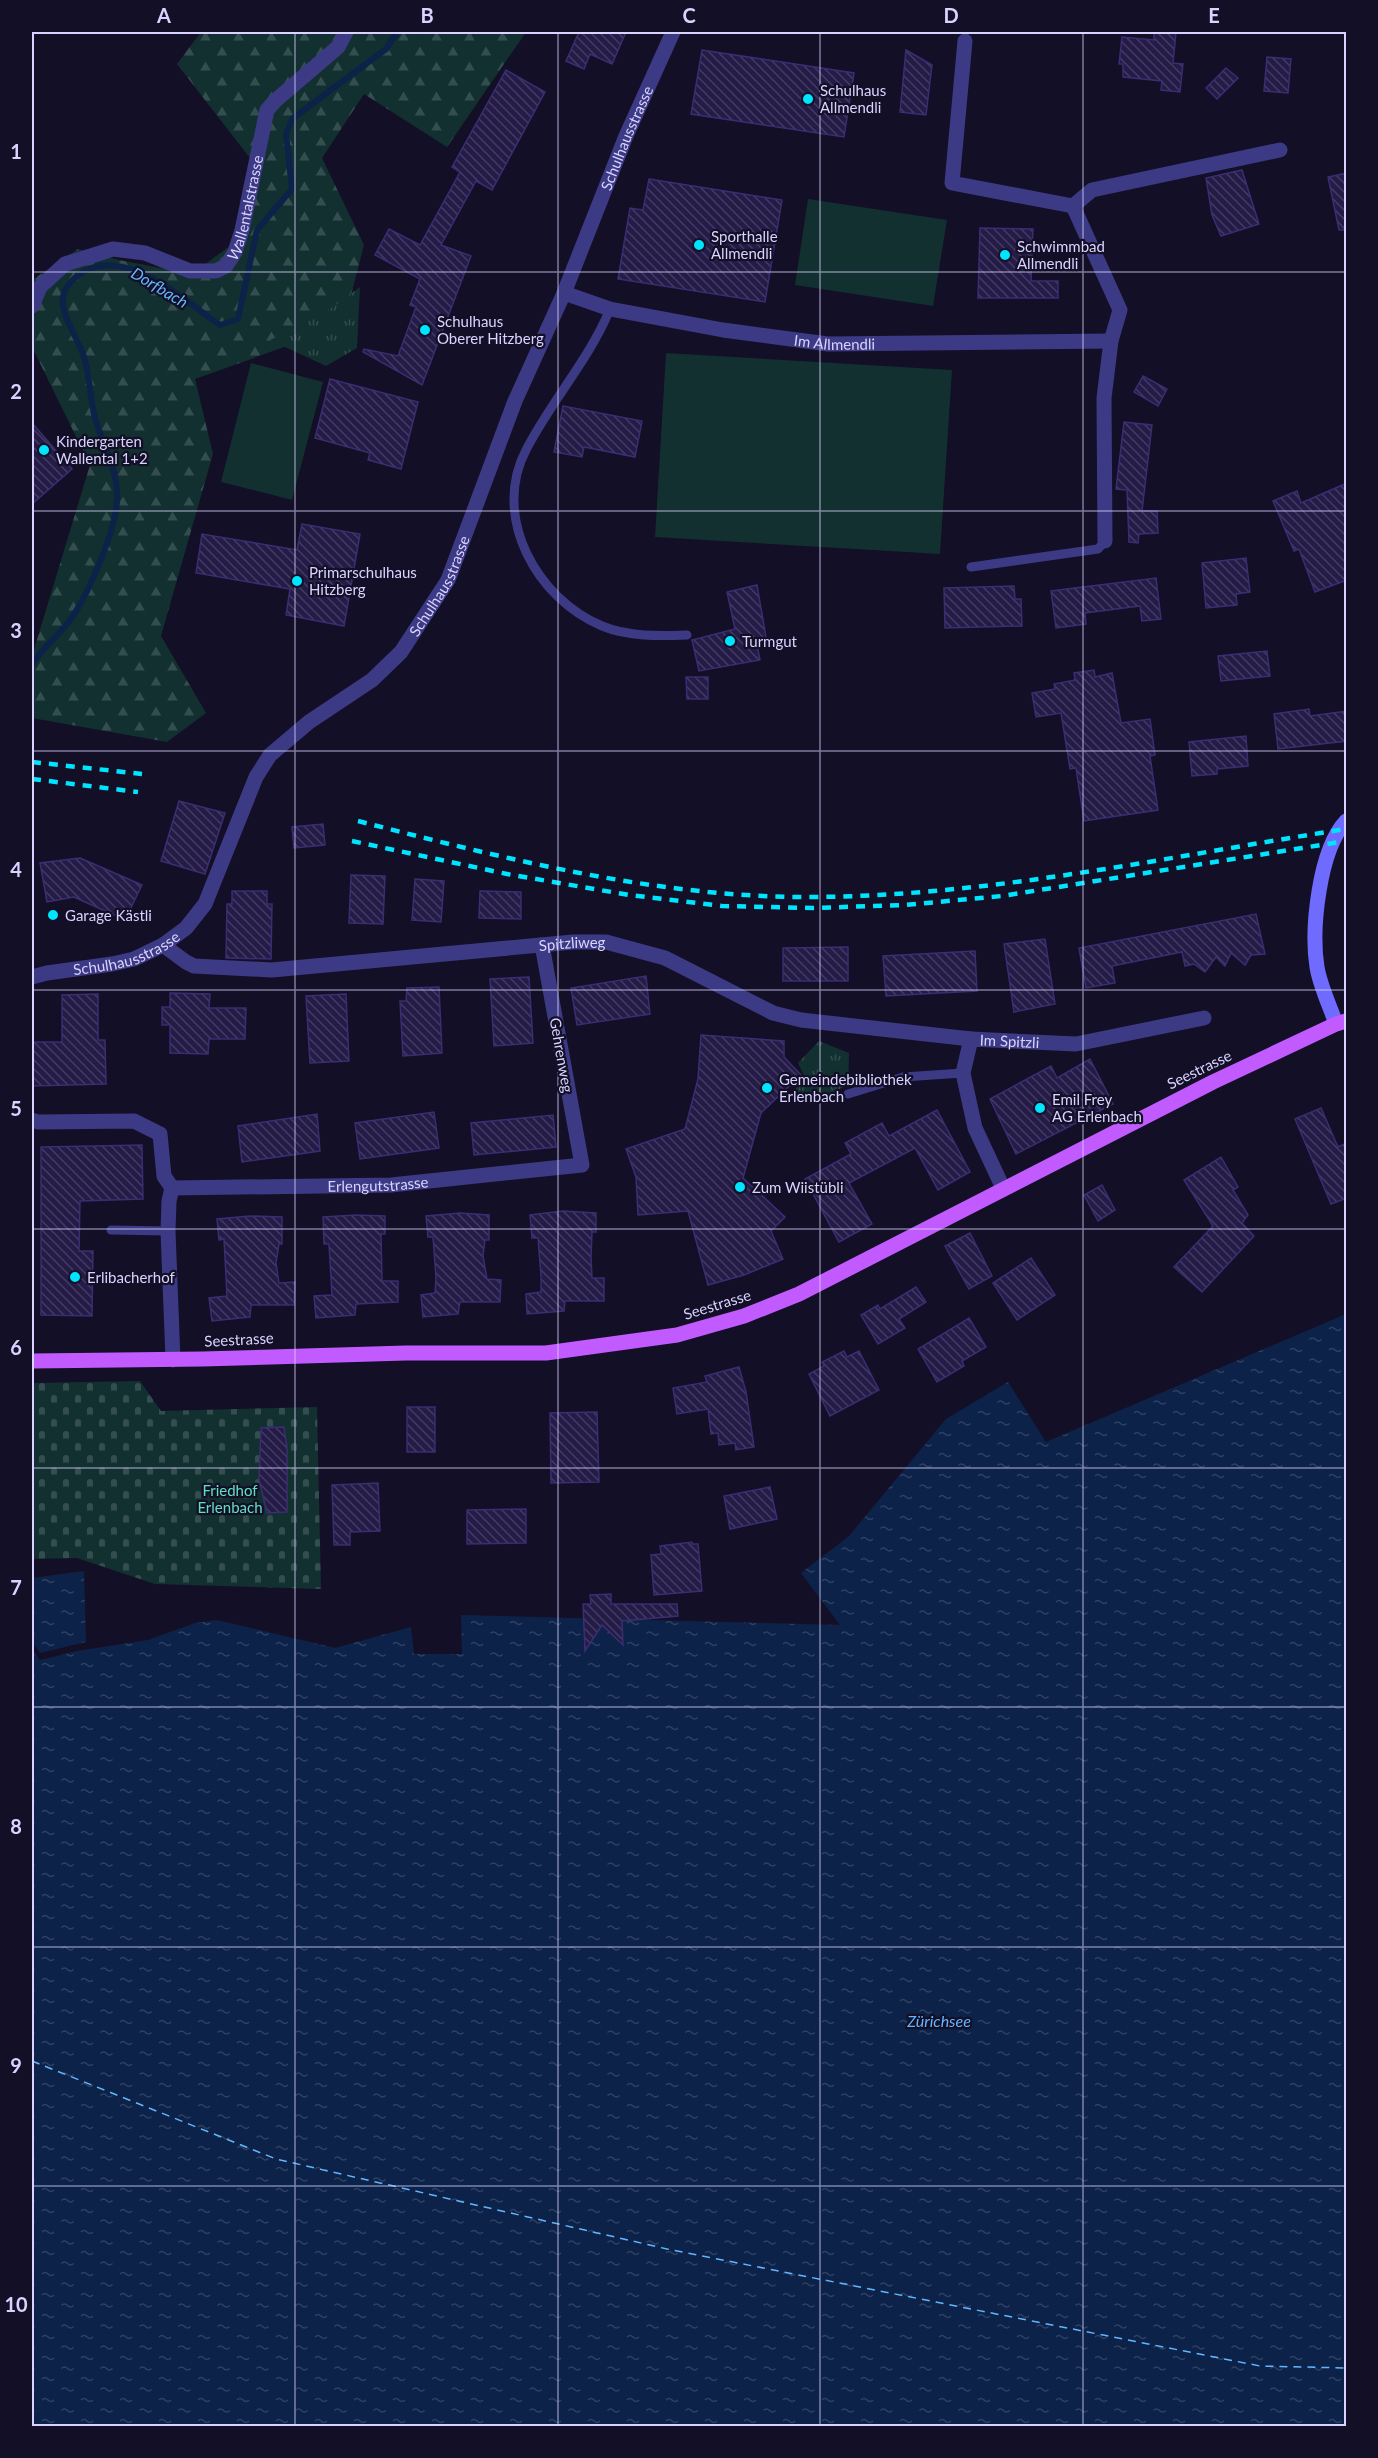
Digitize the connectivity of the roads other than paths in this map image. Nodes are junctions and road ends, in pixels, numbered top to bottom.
1 (346, 32) edge
2 (673, 32) edge
3 (965, 40) dead end
4 (1280, 150) dead end
5 (1073, 206) junction
6 (564, 293) junction
7 (32, 306) edge
8 (610, 309) junction
9 (1112, 341) junction
10 (1105, 541) joint
11 (970, 567) dead end
12 (687, 635) dead end
13 (1347, 821) edge
14 (163, 945) junction
15 (542, 945) junction
16 (32, 977) edge
17 (1203, 1018) dead end
18 (1341, 1023) edge
19 (971, 1039) junction
20 (963, 1073) junction
21 (848, 1094) dead end
22 (32, 1120) edge
23 (582, 1165) joint
24 (172, 1188) junction
25 (1003, 1188) junction
26 (111, 1230) dead end
27 (168, 1232) junction
28 (173, 1360) junction
29 (32, 1361) edge

1 - 7 street, Wallentalstrasse
2 - 6 street, Schulhausstrasse
3 - 5 street
4 - 5 street
5 - 9 street
6 - 8 street, Im Allmendli
6 - 14 street, Schulhausstrasse
8 - 9 street, Im Allmendli
8 - 12 lane
9 - 10 street
10 - 11 lane
13 - 18 street
14 - 15 street, Spitzliweg
14 - 16 street, Schulhausstrasse
15 - 19 street, Spitzliweg
15 - 23 street, Gehrenweg
17 - 19 street, Im Spitzli
18 - 25 main road, Seestrasse
19 - 20 street, Im Spitzli
20 - 21 lane
20 - 25 street, Im Spitzli
22 - 24 street
23 - 24 street, Erlengutstrasse
24 - 27 street
25 - 28 main road, Seestrasse
26 - 27 lane
27 - 28 street
28 - 29 main road, Seestrasse

